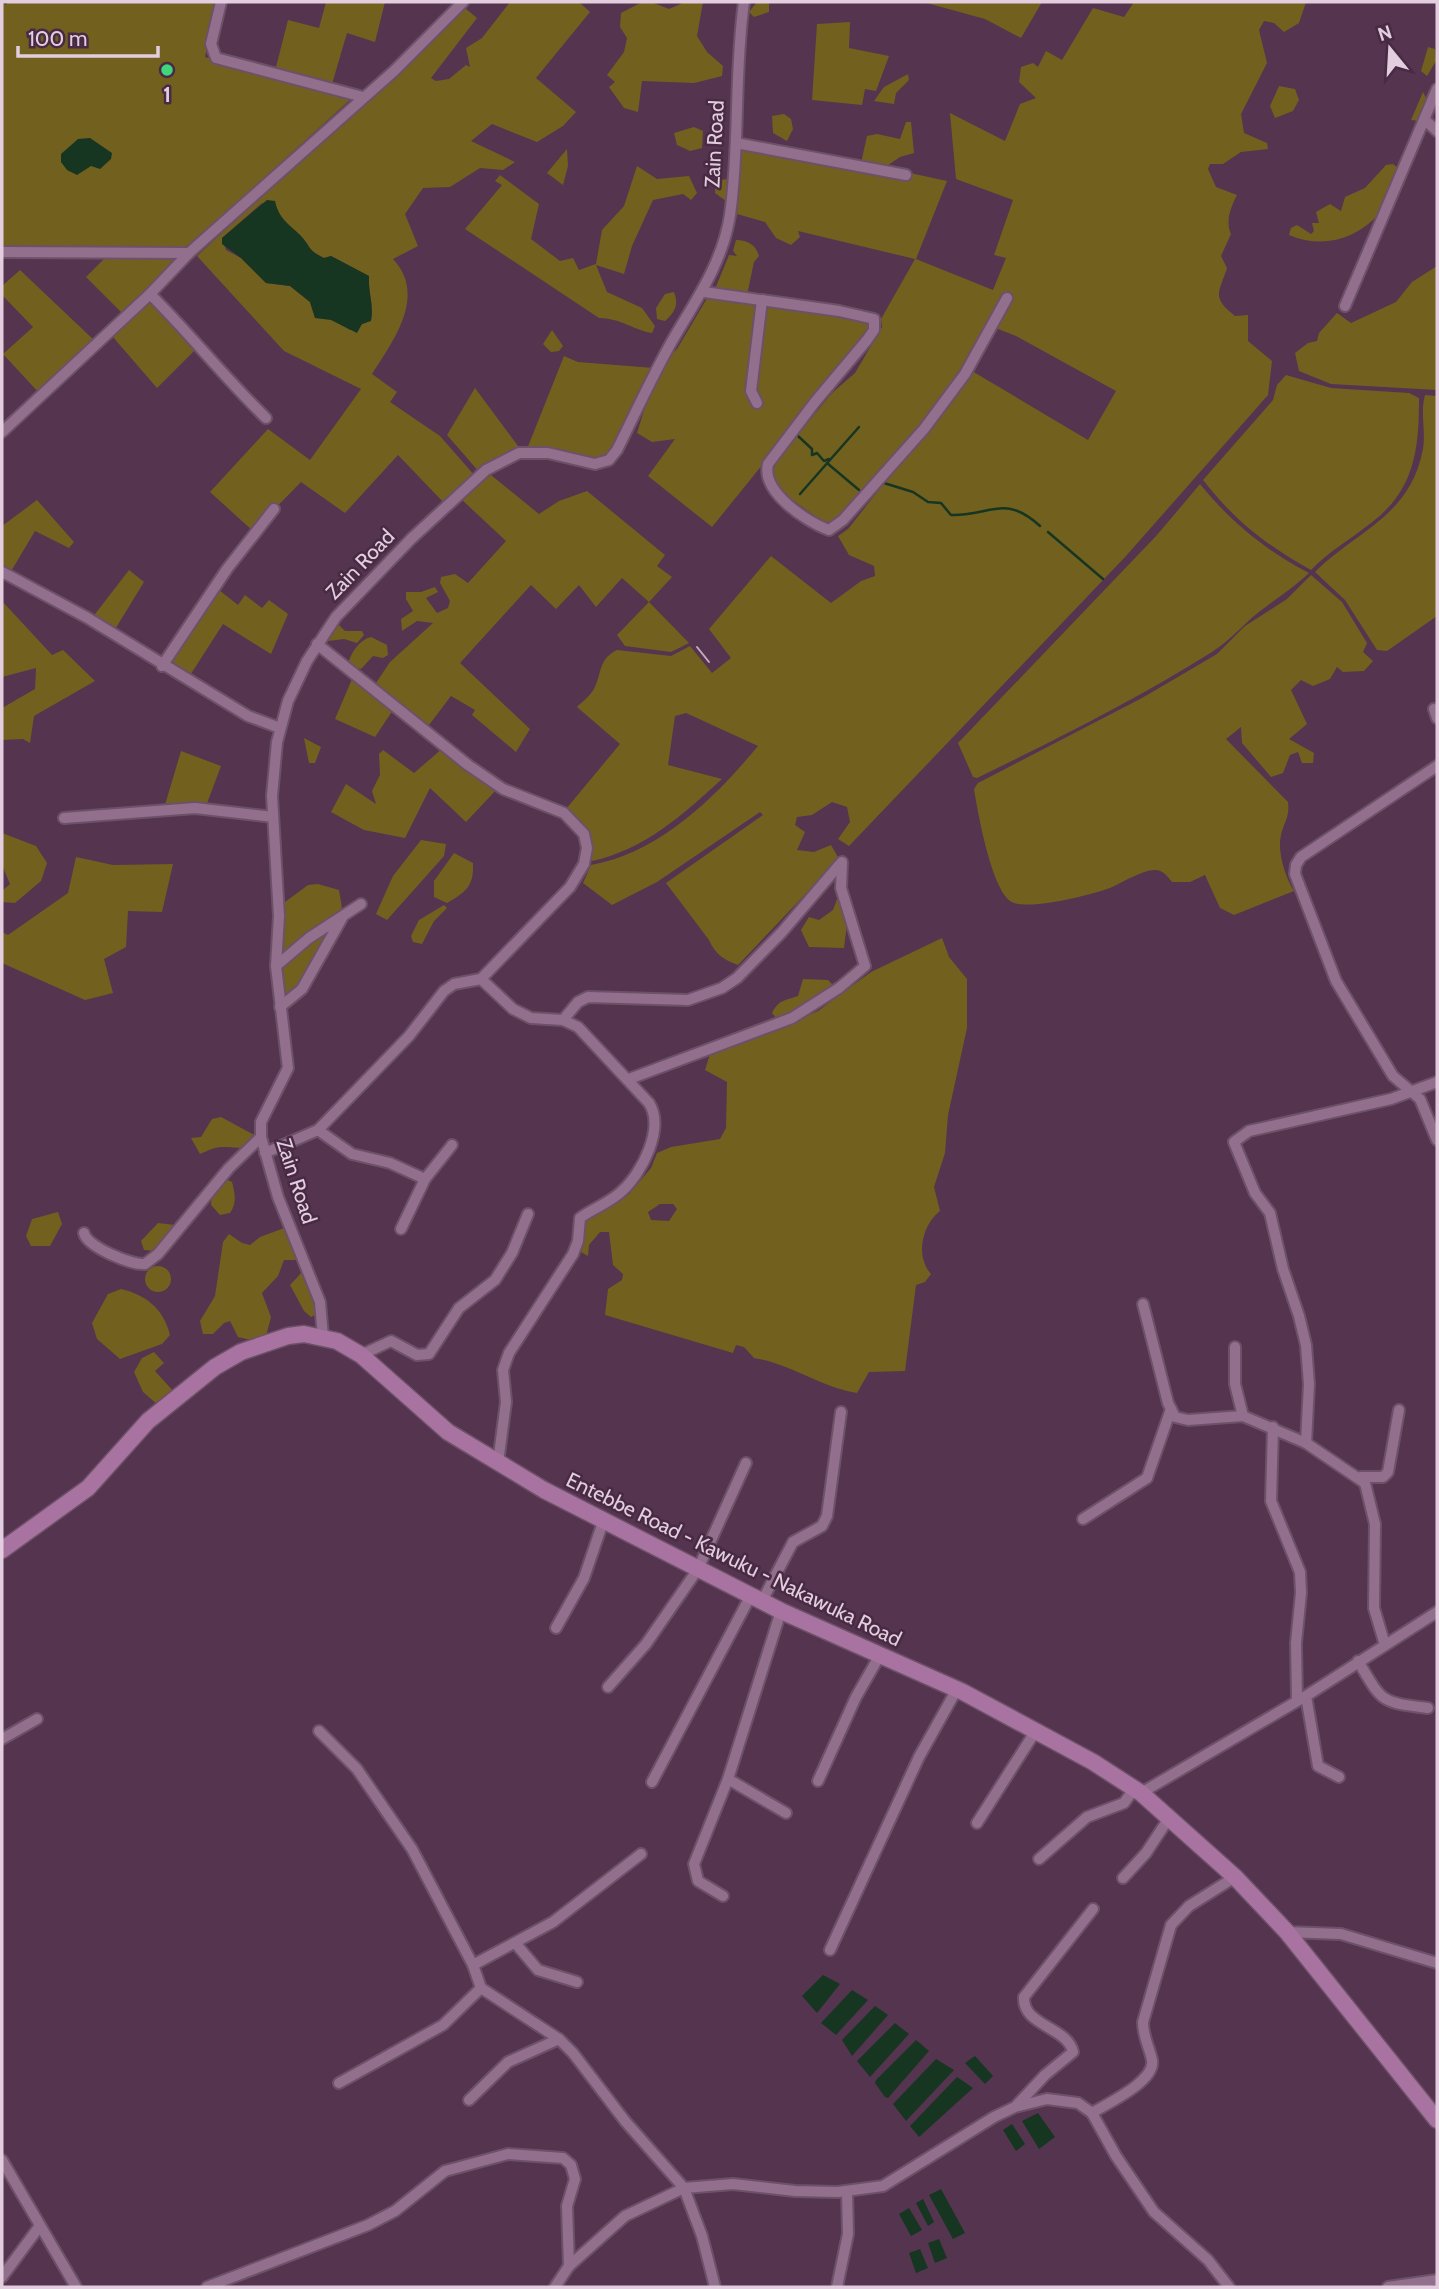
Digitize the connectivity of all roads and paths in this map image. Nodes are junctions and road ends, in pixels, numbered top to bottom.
1 (221, 2) edge
2 (460, 2) edge
3 (744, 2) edge
4 (1437, 89) edge
5 (363, 97) junction
6 (1425, 120) junction
7 (1437, 131) edge
8 (736, 143) junction
9 (906, 175) dead end
10 (2, 252) edge
11 (189, 253) junction
12 (704, 292) junction
13 (150, 294) junction
14 (1007, 298) dead end
15 (762, 300) junction
16 (1345, 306) dead end
17 (757, 403) dead end
18 (266, 418) dead end
19 (2, 432) edge
20 (274, 509) dead end
21 (2, 572) edge
22 (317, 644) junction
23 (162, 666) junction
24 (280, 728) junction
25 (1437, 766) edge
26 (273, 817) junction
27 (64, 818) dead end
28 (361, 904) dead end
29 (342, 918) junction
30 (276, 967) junction
31 (481, 979) junction
32 (280, 1007) junction
33 (562, 1020) junction
34 (629, 1079) junction
35 (1437, 1082) edge
36 (1413, 1093) junction
37 (318, 1130) junction
38 (261, 1138) junction
39 (1437, 1140) edge
40 (452, 1145) dead end
41 (265, 1153) junction
42 (425, 1179) junction
43 (528, 1214) dead end
44 (401, 1229) dead end
45 (84, 1234) dead end
46 (1143, 1304) dead end
47 (323, 1337) junction
48 (1236, 1347) dead end
49 (361, 1355) junction
50 (1171, 1409) junction
51 (1399, 1410) dead end
52 (841, 1412) dead end
53 (1242, 1416) junction
54 (1273, 1427) junction
55 (1306, 1443) junction
56 (498, 1463) junction
57 (746, 1463) dead end
58 (1361, 1477) junction
59 (1083, 1519) dead end
60 (603, 1522) junction
61 (2, 1550) edge
62 (698, 1569) junction
63 (756, 1598) junction
64 (781, 1611) junction
65 (1437, 1612) edge
66 (556, 1628) dead end
67 (1385, 1645) junction
68 (880, 1655) junction
69 (1358, 1661) junction
70 (608, 1687) dead end
71 (957, 1689) junction
72 (1301, 1698) junction
73 (1428, 1707) dead end
74 (37, 1719) dead end
75 (319, 1731) dead end
76 (1035, 1732) junction
77 (2, 1740) edge
78 (1339, 1777) dead end
79 (728, 1779) junction
80 (818, 1781) dead end
81 (652, 1782) dead end
82 (1137, 1791) junction
83 (786, 1813) dead end
84 (1169, 1818) junction
85 (978, 1823) dead end
86 (641, 1854) dead end
87 (1039, 1859) dead end
88 (1235, 1877) junction
89 (1124, 1878) dead end
90 (723, 1896) dead end
91 (1093, 1909) dead end
92 (1287, 1932) junction
93 (516, 1944) junction
94 (830, 1950) dead end
95 (1437, 1963) edge
96 (473, 1965) junction
97 (577, 1982) dead end
98 (481, 1988) junction
99 (559, 2039) junction
100 (339, 2083) dead end
101 (470, 2101) dead end
102 (1016, 2107) junction
103 (1092, 2113) junction
104 (1437, 2120) edge
105 (2, 2160) edge
106 (684, 2188) junction
107 (847, 2191) junction
108 (39, 2227) junction
109 (569, 2266) junction
110 (2, 2277) edge
111 (1437, 2280) edge
112 (76, 2287) edge
113 (207, 2287) edge
114 (555, 2287) edge
115 (715, 2287) edge
116 (836, 2287) edge
117 (1229, 2287) edge
118 (1388, 2287) edge

1 - 5 street
2 - 5 street
3 - 8 street, Zain Road
4 - 6 street
5 - 11 street
6 - 7 street
6 - 16 street
8 - 9 street
8 - 12 street, Zain Road
10 - 11 street
11 - 13 street
12 - 15 street
12 - 22 street, Zain Road
13 - 18 street
13 - 19 street
14 - 15 street
15 - 17 street
20 - 23 street
21 - 23 street
22 - 24 street, Zain Road
22 - 31 street
23 - 24 street
24 - 26 street, Zain Road
25 - 36 street
26 - 27 street
26 - 30 street, Zain Road
28 - 29 street
29 - 30 street
29 - 32 street
30 - 32 street, Zain Road
31 - 33 street
31 - 37 street
32 - 38 street, Zain Road
33 - 34 street
33 - 34 street
34 - 56 street
35 - 36 street
36 - 39 street
36 - 55 street
37 - 41 street
37 - 42 street
38 - 41 street, Zain Road
38 - 45 street
40 - 42 street
41 - 47 street, Zain Road
42 - 44 street
43 - 49 street
46 - 50 street
47 - 49 main road, Entebbe Road - Kawuku - Nakawuka Road
47 - 61 main road, Entebbe Road - Kawuku - Nakawuka Road
48 - 53 street
49 - 56 main road, Entebbe Road - Kawuku - Nakawuka Road
50 - 53 street
50 - 59 street
51 - 58 street
52 - 63 street
53 - 54 street
54 - 55 street
54 - 72 street
55 - 58 street
56 - 60 main road, Entebbe Road - Kawuku - Nakawuka Road
57 - 62 street
58 - 67 street
60 - 62 main road, Entebbe Road - Kawuku - Nakawuka Road
60 - 66 street
62 - 63 main road, Entebbe Road - Kawuku - Nakawuka Road
62 - 70 street
63 - 64 main road, Entebbe Road - Kawuku - Nakawuka Road
63 - 81 street
64 - 68 main road, Entebbe Road - Kawuku - Nakawuka Road
64 - 79 street
65 - 67 street
67 - 69 street
68 - 71 main road, Entebbe Road - Kawuku - Nakawuka Road
68 - 80 street
69 - 72 street
69 - 73 street
71 - 76 main road, Entebbe Road - Kawuku - Nakawuka Road
71 - 94 street
72 - 78 street
72 - 82 street
74 - 77 street
75 - 96 street
76 - 82 main road, Entebbe Road - Kawuku - Nakawuka Road
76 - 85 street
79 - 83 street
79 - 90 street
82 - 84 main road, Entebbe Road - Kawuku - Nakawuka Road
82 - 87 street
84 - 88 main road, Entebbe Road - Kawuku - Nakawuka Road
84 - 89 street
86 - 93 street
88 - 92 main road, Entebbe Road - Kawuku - Nakawuka Road
88 - 103 street
91 - 102 street
92 - 95 street
92 - 104 main road, Entebbe Road - Kawuku - Nakawuka Road
93 - 96 street
93 - 97 street
96 - 98 street
98 - 99 street
98 - 100 street
99 - 101 street
99 - 106 street
102 - 103 street
102 - 107 street
103 - 117 street
105 - 108 street
106 - 107 street
106 - 109 street
106 - 115 street
107 - 116 street
108 - 110 street
108 - 112 street
109 - 113 street
109 - 114 street
111 - 118 street

